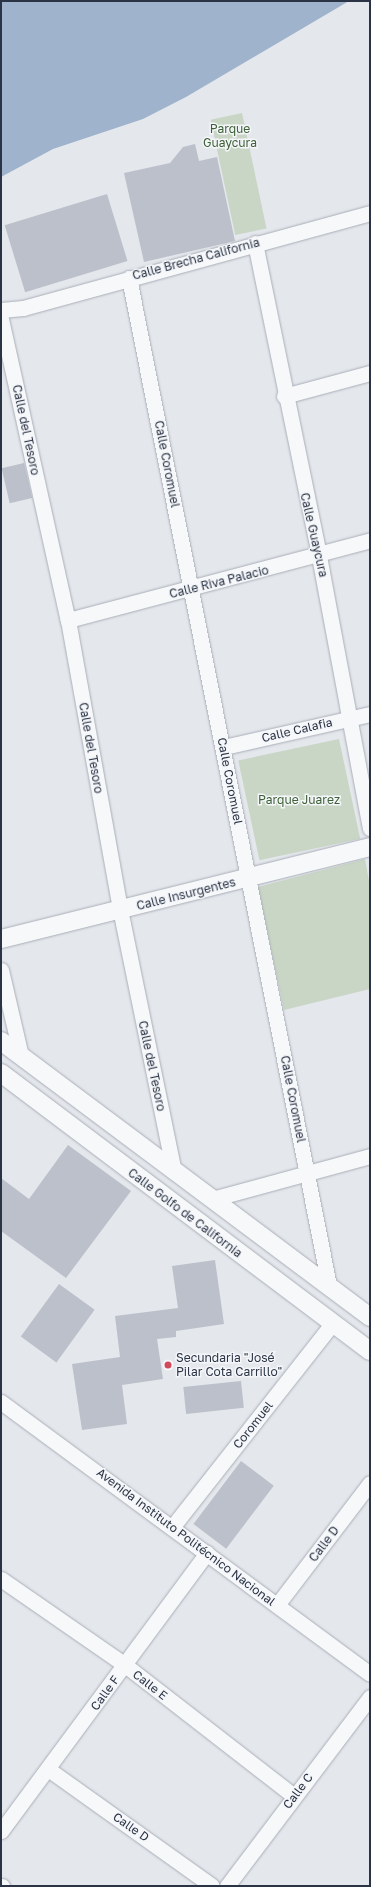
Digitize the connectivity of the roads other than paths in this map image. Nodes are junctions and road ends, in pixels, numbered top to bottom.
1 (370, 213) edge
2 (255, 243) junction
3 (129, 278) junction
4 (1, 320) edge
5 (370, 373) edge
6 (284, 396) junction
7 (370, 540) edge
8 (319, 556) junction
9 (192, 590) junction
10 (68, 620) junction
11 (370, 714) edge
12 (351, 718) junction
13 (224, 747) junction
14 (370, 828) edge
15 (370, 847) edge
16 (249, 878) junction
17 (120, 909) junction
18 (1, 939) edge
19 (1, 970) edge
20 (1, 1041) edge
21 (21, 1056) junction
22 (1, 1073) edge
23 (370, 1156) edge
24 (174, 1172) junction
25 (308, 1175) junction
26 (158, 1193) junction
27 (212, 1199) junction
28 (329, 1285) junction
29 (370, 1317) edge
30 (333, 1323) junction
31 (370, 1351) edge
32 (1, 1402) edge
33 (370, 1483) edge
34 (173, 1526) junction
35 (207, 1553) junction
36 (1, 1579) edge
37 (277, 1605) junction
38 (125, 1665) junction
39 (370, 1674) edge
40 (370, 1697) edge
41 (48, 1769) junction
42 (294, 1796) junction
43 (1, 1831) edge
44 (212, 1886) edge
45 (227, 1886) edge

1 - 2 street, Calle Brecha California
2 - 3 street, Calle Brecha California
2 - 6 street, Calle Guaycura
3 - 4 street, Calle Brecha California
3 - 9 street, Calle Coromuel
4 - 10 street, Calle del Tesoro
5 - 6 street
6 - 8 street, Calle Guaycura
7 - 8 street, Calle Riva Palacio
8 - 9 street, Calle Riva Palacio
8 - 12 street, Calle Guaycura
9 - 10 street, Calle Riva Palacio
9 - 13 street, Calle Coromuel
10 - 17 street, Calle del Tesoro
11 - 12 street, Calle Calafia
12 - 13 street, Calle Calafia
12 - 14 street, Calle Guaycura
13 - 16 street, Calle Coromuel
15 - 16 street, Calle Insurgentes
16 - 17 street, Calle Insurgentes
16 - 25 street, Calle Coromuel
17 - 18 street, Calle Insurgentes
17 - 24 street, Calle del Tesoro
19 - 21 street
20 - 21 street
21 - 24 street
22 - 26 street, Calle Golfo de California
23 - 25 street
24 - 26 street
24 - 27 street
25 - 27 street
25 - 28 street, Calle Coromuel
26 - 30 street, Calle Golfo de California
27 - 28 street
28 - 29 street
28 - 30 street
30 - 31 street, Calle Golfo de California
30 - 34 street, Coromuel
32 - 34 street, Avenida Instituto Politécnico Nacional
33 - 37 street, Calle D
34 - 35 street, Avenida Instituto Politécnico Nacional
35 - 37 street, Avenida Instituto Politécnico Nacional
35 - 38 street, Calle F
36 - 38 street, Calle E
37 - 39 street, Avenida Instituto Politécnico Nacional
38 - 41 street, Calle F
38 - 42 street, Calle E
40 - 42 street, Calle C
41 - 43 street, Calle F
41 - 44 street, Calle D
42 - 45 street, Calle C

